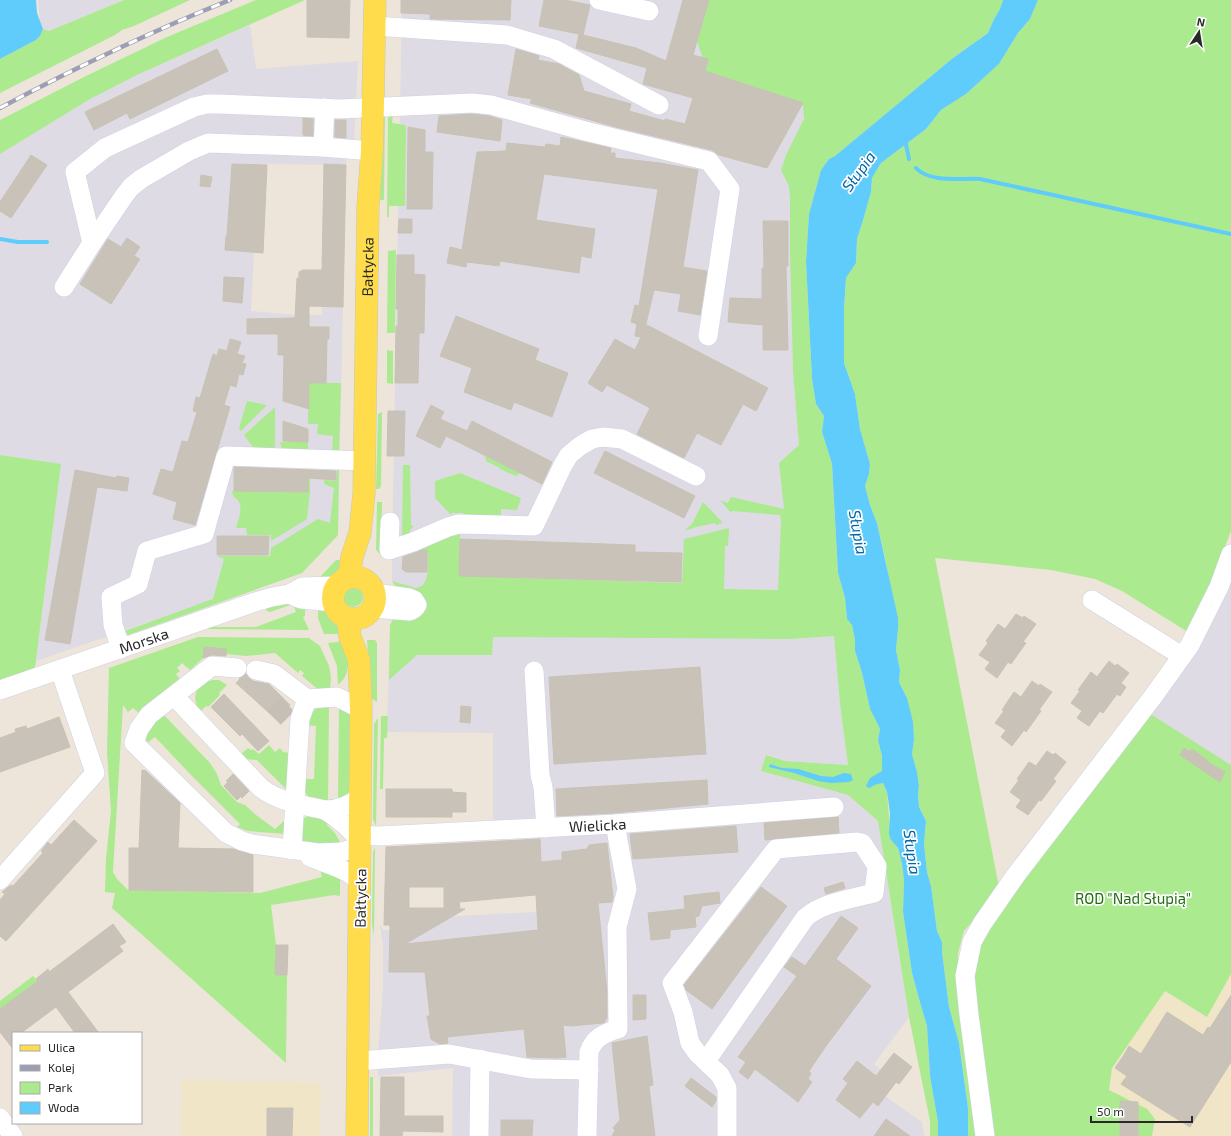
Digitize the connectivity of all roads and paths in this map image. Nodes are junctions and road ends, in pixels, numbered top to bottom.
1 (375, 0) edge
2 (599, 0) edge
3 (649, 11) dead end
4 (374, 26) junction
5 (659, 104) dead end
6 (373, 107) junction
7 (325, 108) junction
8 (323, 147) junction
9 (372, 151) junction
10 (92, 244) junction
11 (64, 287) dead end
12 (708, 336) dead end
13 (365, 461) junction
14 (696, 476) dead end
15 (390, 522) dead end
16 (1231, 554) edge
17 (355, 598) junction
18 (1092, 600) dead end
19 (121, 649) junction
20 (1182, 656) junction
21 (54, 666) junction
22 (360, 667) junction
23 (237, 668) dead end
24 (256, 670) dead end
25 (534, 671) dead end
26 (0, 690) edge
27 (174, 696) junction
28 (337, 697) junction
29 (307, 699) junction
30 (361, 709) junction
31 (361, 795) junction
32 (295, 803) junction
33 (834, 807) dead end
34 (325, 810) junction
35 (615, 824) junction
36 (546, 828) junction
37 (360, 841) junction
38 (292, 850) junction
39 (0, 880) edge
40 (360, 882) junction
41 (480, 1060) junction
42 (706, 1061) junction
43 (358, 1062) junction
44 (589, 1070) junction
45 (0, 1118) edge
46 (13, 1136) edge
47 (357, 1136) edge
48 (479, 1136) edge
49 (587, 1136) edge
50 (727, 1136) edge
51 (985, 1136) edge

1 - 4 main road, Bałtycka
2 - 3 street
4 - 5 street
4 - 6 main road, Bałtycka
6 - 7 street
6 - 9 main road, Bałtycka
6 - 12 street
7 - 8 street
7 - 10 street
8 - 9 street
8 - 10 street
9 - 13 main road, Bałtycka
10 - 11 street
13 - 17 main road, Bałtycka
13 - 19 street
14 - 15 street
16 - 20 street
17 - 19 street, Morska
17 - 22 main road, Bałtycka
18 - 20 street
19 - 21 street, Morska
20 - 51 street
21 - 26 street, Morska
21 - 39 street
22 - 28 street
22 - 30 main road, Bałtycka
23 - 27 street
24 - 29 street
25 - 36 street
27 - 32 street
27 - 38 street
28 - 29 street
28 - 30 street
29 - 32 street
30 - 31 main road, Bałtycka
31 - 34 street
31 - 37 main road, Bałtycka
32 - 34 street
32 - 38 street
33 - 35 street, Wielicka
34 - 37 street
35 - 36 street, Wielicka
35 - 44 street
36 - 37 street, Wielicka
37 - 38 street
37 - 40 main road, Bałtycka
38 - 40 street
40 - 43 main road, Bałtycka
41 - 43 street
41 - 44 street
41 - 48 street
42 - 42 street
42 - 50 street
43 - 47 main road, Bałtycka
44 - 49 street
45 - 46 street

